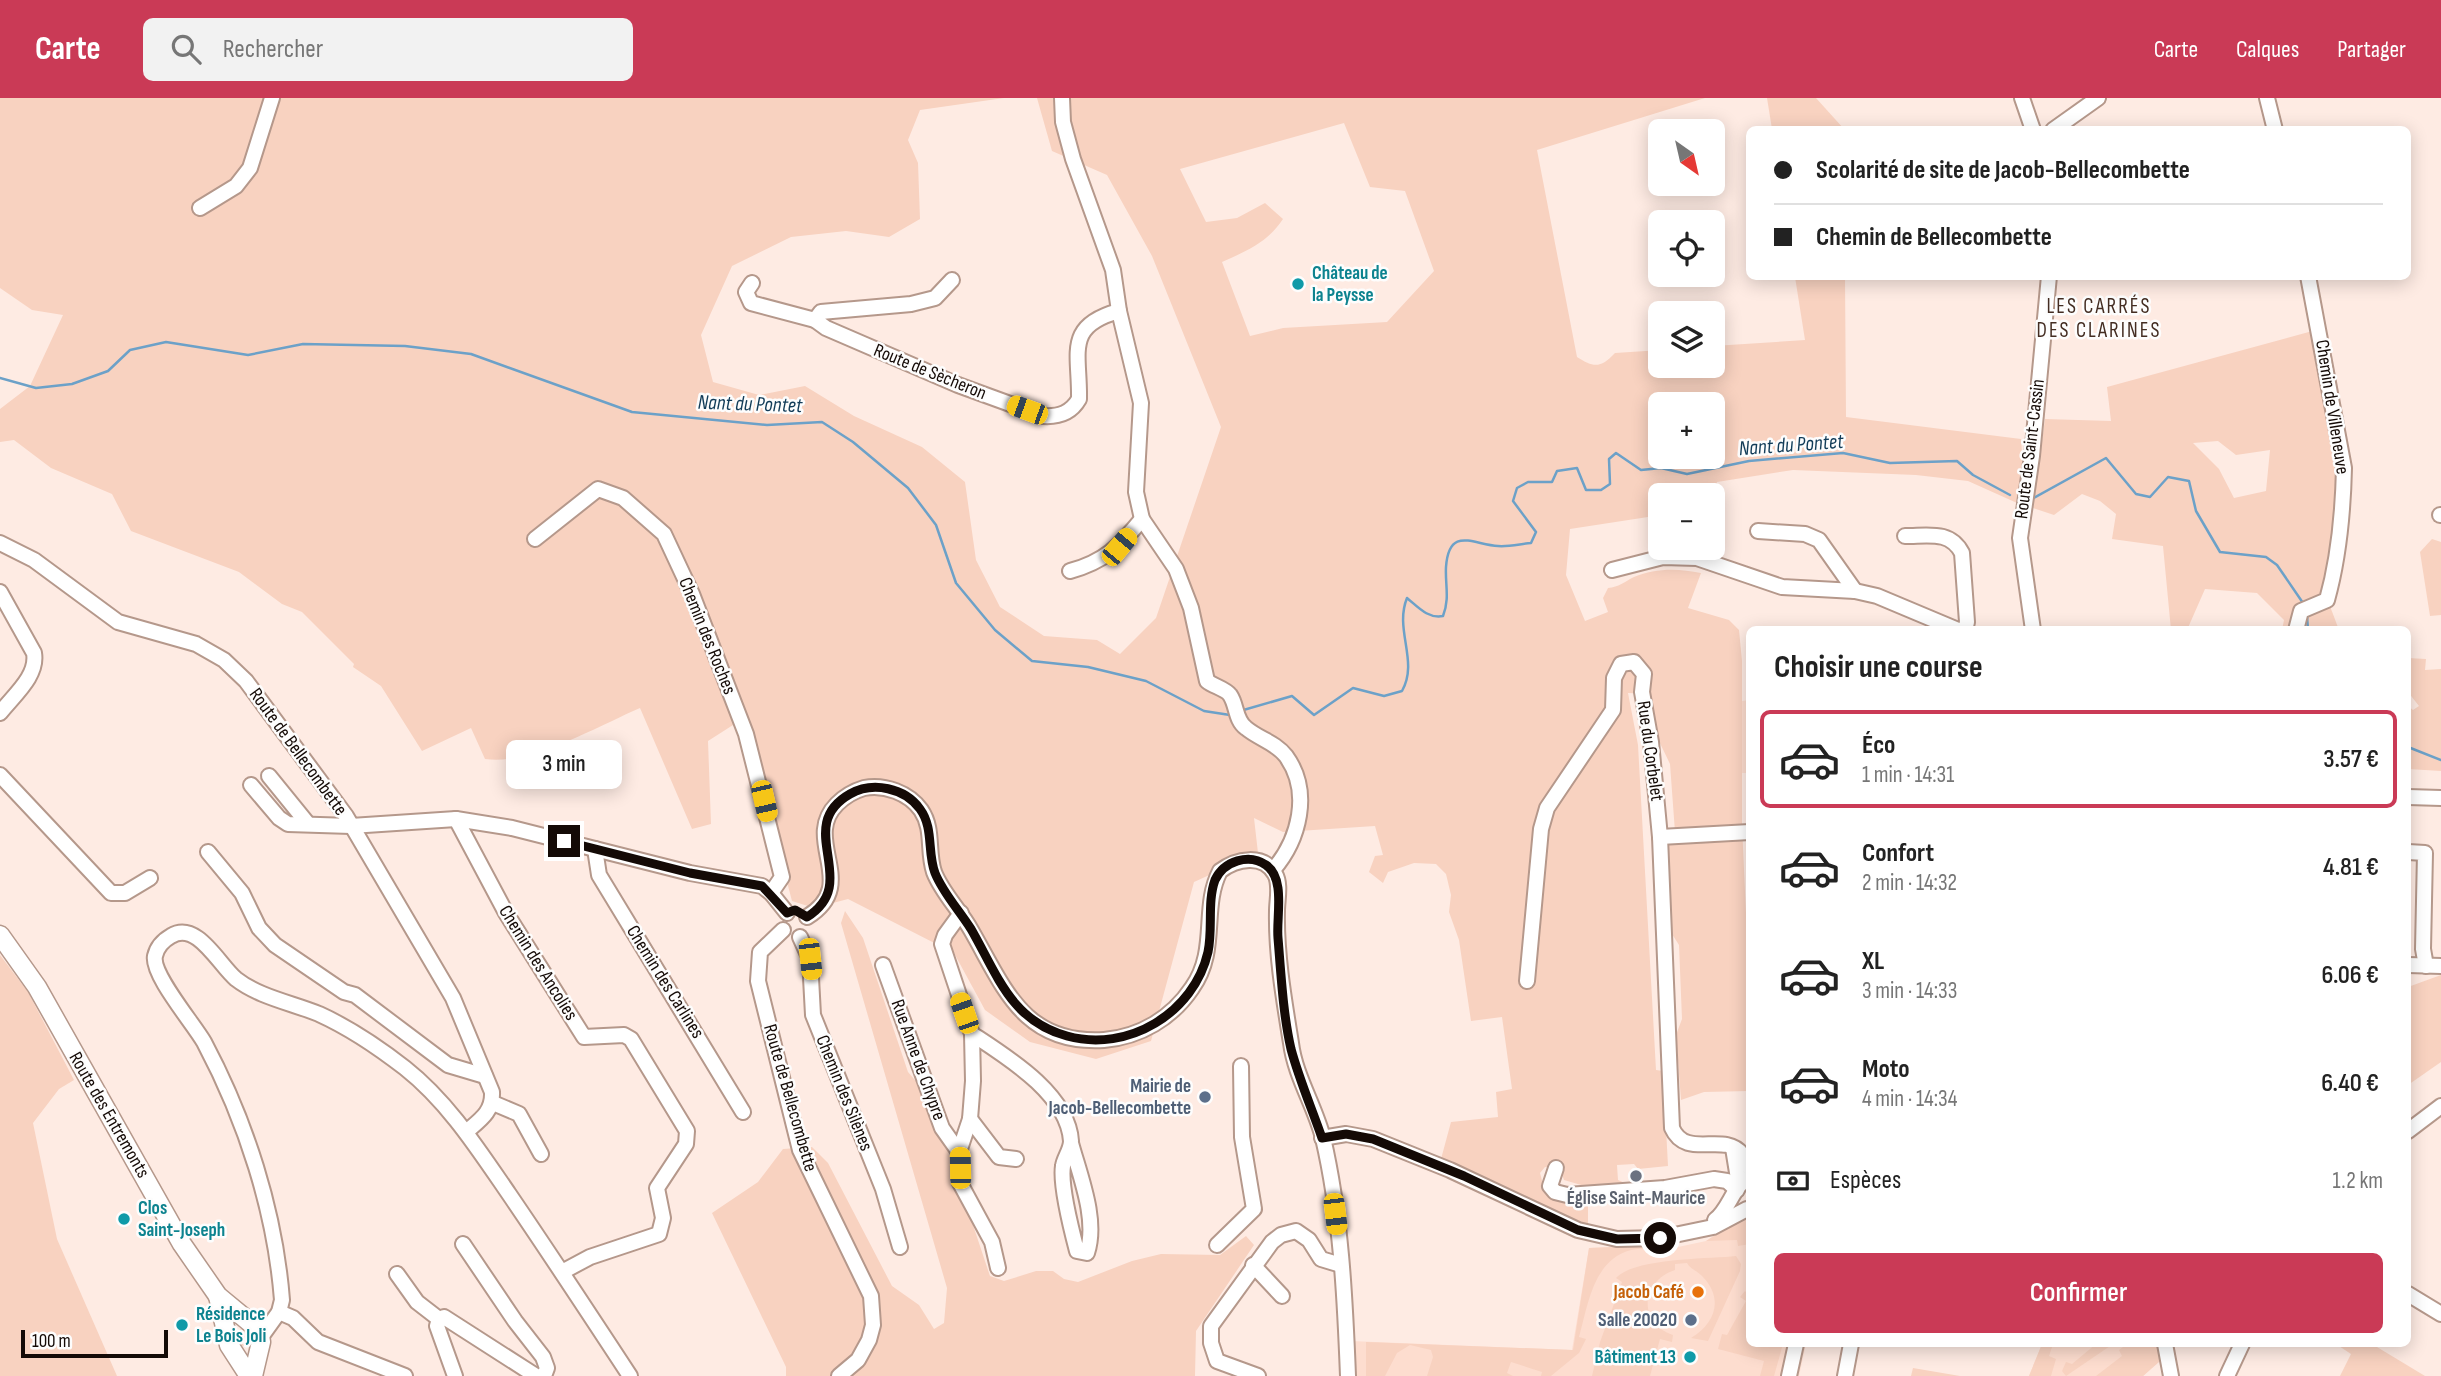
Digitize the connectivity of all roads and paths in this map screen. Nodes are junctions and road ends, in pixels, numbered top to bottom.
1 (272, 98) edge
2 (1062, 98) edge
3 (2022, 98) edge
4 (2098, 98) edge
5 (2267, 98) edge
6 (2032, 126) edge
7 (2059, 126) edge
8 (2274, 126) edge
9 (200, 208) dead end
10 (952, 280) dead end
11 (2049, 280) edge
12 (2309, 280) edge
13 (752, 283) dead end
14 (1119, 311) junction
15 (816, 320) junction
16 (1142, 519) junction
17 (1758, 531) dead end
18 (1905, 536) dead end
19 (535, 539) dead end
20 (0, 543) edge
21 (1612, 570) dead end
22 (1070, 571) dead end
23 (1855, 591) junction
24 (0, 593) edge
25 (1949, 626) edge
26 (1966, 626) edge
27 (2031, 626) edge
28 (2298, 626) edge
29 (0, 713) edge
30 (0, 775) edge
31 (269, 776) dead end
32 (251, 785) dead end
33 (2411, 797) edge
34 (2441, 798) edge
35 (456, 819) junction
36 (308, 824) junction
37 (351, 826) junction
38 (1744, 832) edge
39 (1660, 837) junction
40 (596, 849) junction
41 (208, 852) dead end
42 (2411, 852) edge
43 (2425, 853) junction
44 (2441, 855) edge
45 (1273, 870) junction
46 (150, 878) dead end
47 (771, 893) junction
48 (787, 913) junction
49 (961, 913) junction
50 (807, 917) junction
51 (783, 930) junction
52 (973, 933) junction
53 (0, 934) edge
54 (800, 937) junction
55 (942, 944) junction
56 (883, 965) dead end
57 (2411, 965) edge
58 (2434, 966) edge
59 (2411, 975) edge
60 (1527, 981) dead end
61 (972, 1034) junction
62 (1241, 1066) dead end
63 (485, 1076) junction
64 (493, 1103) junction
65 (2441, 1106) edge
66 (743, 1112) dead end
67 (970, 1119) junction
68 (2411, 1129) edge
69 (466, 1132) junction
70 (1322, 1138) junction
71 (1071, 1143) junction
72 (1733, 1148) junction
73 (960, 1152) junction
74 (541, 1154) dead end
75 (1016, 1159) dead end
76 (1746, 1162) edge
77 (1556, 1168) dead end
78 (1742, 1185) edge
79 (1746, 1208) edge
80 (1746, 1210) edge
81 (1698, 1228) junction
82 (463, 1244) dead end
83 (1216, 1245) dead end
84 (900, 1247) dead end
85 (1253, 1265) junction
86 (1341, 1265) junction
87 (999, 1268) dead end
88 (562, 1272) junction
89 (397, 1274) dead end
90 (218, 1296) junction
91 (1282, 1296) dead end
92 (2411, 1296) edge
93 (279, 1311) junction
94 (2441, 1314) edge
95 (439, 1320) junction
96 (254, 1331) junction
97 (228, 1332) junction
98 (1795, 1347) edge
99 (1850, 1347) edge
100 (2166, 1347) edge
101 (2241, 1347) edge
102 (235, 1351) junction
103 (251, 1376) edge
104 (405, 1376) edge
105 (455, 1376) edge
106 (536, 1376) edge
107 (544, 1376) edge
108 (630, 1376) edge
109 (839, 1376) edge
110 (1257, 1376) edge
111 (1348, 1376) edge
112 (1789, 1376) edge
113 (1845, 1376) edge
114 (2171, 1376) edge
115 (2227, 1376) edge

1 - 9 street
2 - 14 street
3 - 6 street
4 - 7 street
5 - 8 street
10 - 15 street
11 - 27 street, Route de Saint-Cassin
12 - 28 street, Chemin de Villeneuve
13 - 15 street
14 - 15 street, Route de Sècheron
14 - 16 street
16 - 22 street
16 - 45 street
17 - 23 street
18 - 26 street
19 - 47 street, Chemin des Roches
20 - 37 street, Route de Bellecombette
21 - 23 street
23 - 25 street
24 - 29 street
30 - 46 street
31 - 36 street, Route de Bellecombette
32 - 36 street
33 - 34 street
35 - 37 street
35 - 40 street
35 - 88 street, Chemin des Ancolies
36 - 37 street
37 - 63 street, Route de Bellecombette
38 - 39 street
39 - 60 street, Rue du Corbelet
39 - 72 street, Rue du Corbelet
40 - 47 street
40 - 66 street, Chemin des Carlines
41 - 63 street
42 - 43 street
43 - 44 street
43 - 58 street
45 - 52 street
45 - 70 street
47 - 48 street
48 - 50 street
48 - 51 street
49 - 50 street
49 - 52 street
49 - 55 street
50 - 54 street
51 - 54 street
51 - 109 street, Route de Bellecombette
52 - 55 street
53 - 90 main road, Route des Entremonts
54 - 84 street, Chemin des Silènes
55 - 61 street, Rue Anne de Chypre
56 - 73 street, Rue Anne de Chypre
57 - 58 street
58 - 59 street
61 - 67 street, Rue Anne de Chypre
61 - 71 street
62 - 83 street
63 - 64 street, Route de Bellecombette
64 - 69 street
64 - 74 street
65 - 68 street
67 - 73 street, Rue Anne de Chypre
67 - 75 street, Rue Anne de Chypre
69 - 88 street
69 - 93 street
70 - 81 street
70 - 86 street
71 - 71 street
72 - 76 street
72 - 78 street
73 - 87 street, Rue Anne de Chypre
77 - 78 street
78 - 79 street
78 - 81 street
80 - 81 street
82 - 107 street
85 - 86 street
85 - 91 street
85 - 110 street
86 - 111 street
88 - 108 street
89 - 95 street
90 - 96 main road, Route des Entremonts
90 - 97 main road, Route des Entremonts
92 - 94 street
93 - 96 street
93 - 104 street
95 - 105 street
95 - 106 street
96 - 97 main road
96 - 102 main road
96 - 103 main road, Route des Entremonts
97 - 102 main road, Route des Entremonts
98 - 112 street
99 - 113 street
100 - 114 street
101 - 115 street
102 - 103 main road, Route des Entremonts

